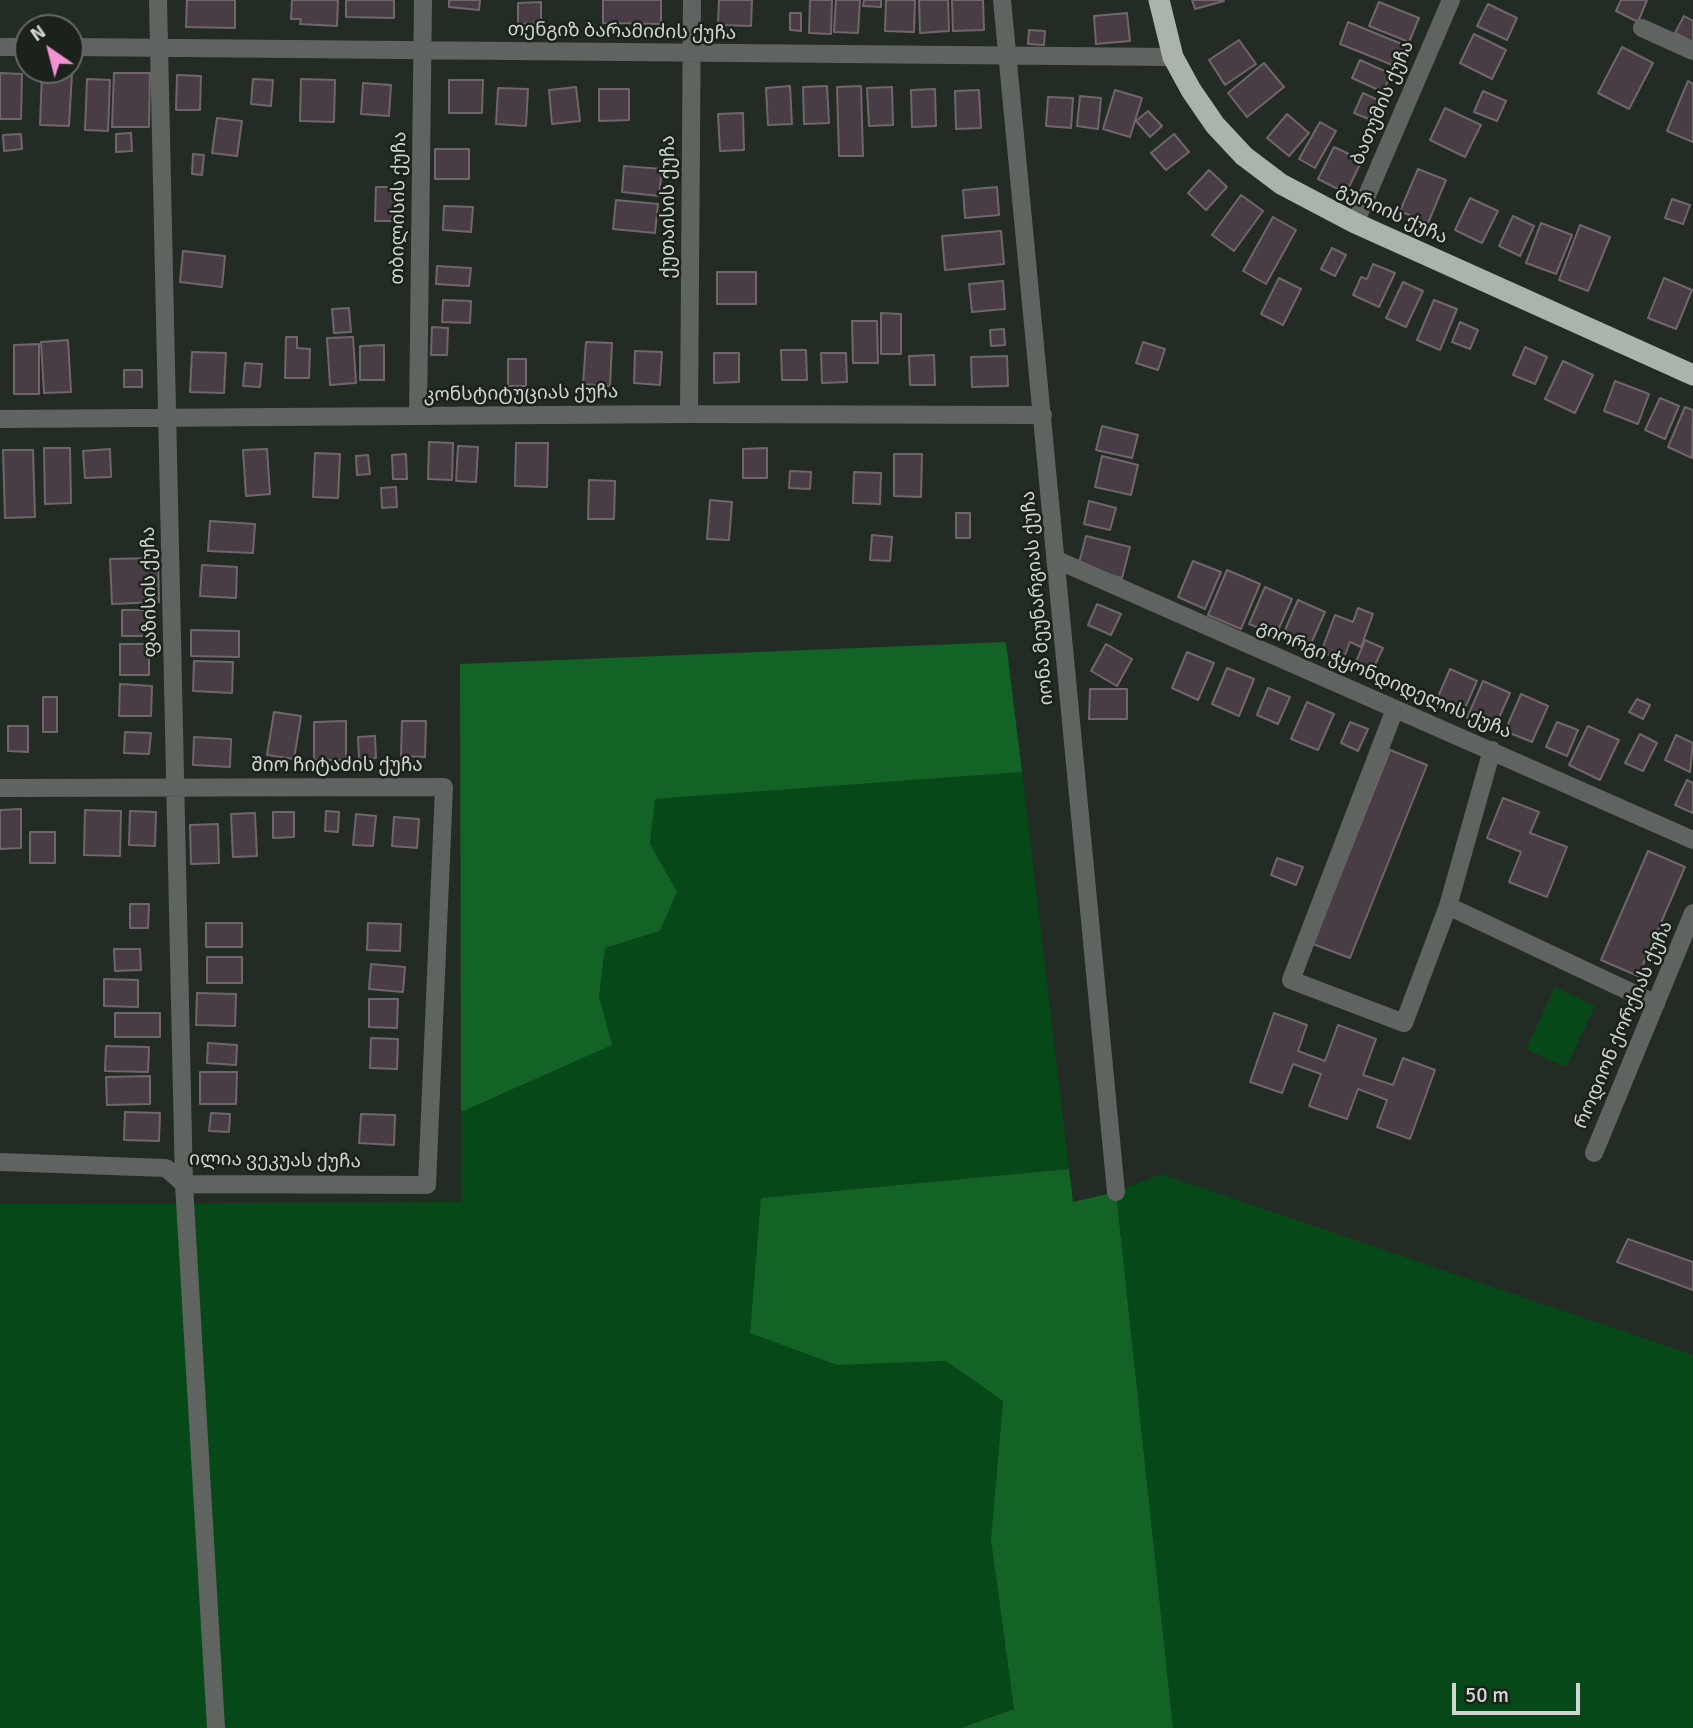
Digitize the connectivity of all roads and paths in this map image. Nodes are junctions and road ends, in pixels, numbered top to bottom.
1 (158, 0) edge
2 (423, 0) edge
3 (692, 0) edge
4 (1002, 0) edge
5 (1159, 0) edge
6 (1451, 0) edge
7 (1643, 28) dead end
8 (84, 47) edge
9 (159, 47) junction
10 (422, 51) junction
11 (1693, 51) edge
12 (691, 54) junction
13 (1007, 57) junction
14 (1173, 57) junction
15 (1355, 223) junction
16 (1693, 375) edge
17 (689, 414) junction
18 (1042, 415) junction
19 (418, 416) junction
20 (168, 418) junction
21 (0, 419) edge
22 (1057, 561) junction
23 (1395, 709) junction
24 (1492, 750) junction
25 (174, 786) junction
26 (0, 788) edge
27 (1693, 839) edge
28 (1448, 906) junction
29 (1693, 913) edge
30 (1656, 1004) junction
31 (1594, 1153) dead end
32 (0, 1162) edge
33 (184, 1184) junction
34 (427, 1185) joint
35 (1116, 1192) dead end
36 (215, 1728) edge

1 - 9 street, ფაზისის ქუჩა
2 - 10 street, თბილისის ქუჩა
3 - 12 street, ქუთაისის ქუჩა
4 - 13 street, იონა მეუნარგიას ქუჩა
5 - 14 highway, გურიის ქუჩა
6 - 15 street, ბათუმის ქუჩა
7 - 11 street
8 - 9 street, თენგიზ ბარამიძის ქუჩა
9 - 10 street, თენგიზ ბარამიძის ქუჩა
9 - 20 street, ფაზისის ქუჩა
10 - 12 street, თენგიზ ბარამიძის ქუჩა
10 - 19 street, თბილისის ქუჩა
12 - 13 street, თენგიზ ბარამიძის ქუჩა
12 - 17 street, ქუთაისის ქუჩა
13 - 14 street, თენგიზ ბარამიძის ქუჩა
13 - 18 street, იონა მეუნარგიას ქუჩა
14 - 15 highway, გურიის ქუჩა
15 - 16 highway, გურიის ქუჩა
17 - 18 street, კონსტიტუციას ქუჩა
17 - 19 street, კონსტიტუციას ქუჩა
18 - 22 street, იონა მეუნარგიას ქუჩა
19 - 20 street, კონსტიტუციას ქუჩა
20 - 21 street, კონსტიტუციას ქუჩა
20 - 25 street, ფაზისის ქუჩა
22 - 23 street, გიორგი ჭყონდიდელის ქუჩა
22 - 35 street, იონა მეუნარგიას ქუჩა
23 - 24 street, გიორგი ჭყონდიდელის ქუჩა
23 - 28 street
24 - 27 street, გიორგი ჭყონდიდელის ქუჩა
24 - 28 street
25 - 26 street, შიო ჩიტაძის ქუჩა
25 - 33 street, ფაზისის ქუჩა
25 - 34 street, შიო ჩიტაძის ქუჩა
28 - 30 street
29 - 30 street, როდიონ ქორქიას ქუჩა
30 - 31 street, როდიონ ქორქიას ქუჩა
32 - 33 street, ილია ვეკუას ქუჩა
33 - 34 street, ილია ვეკუას ქუჩა
33 - 36 street, ფაზისის ქუჩა

